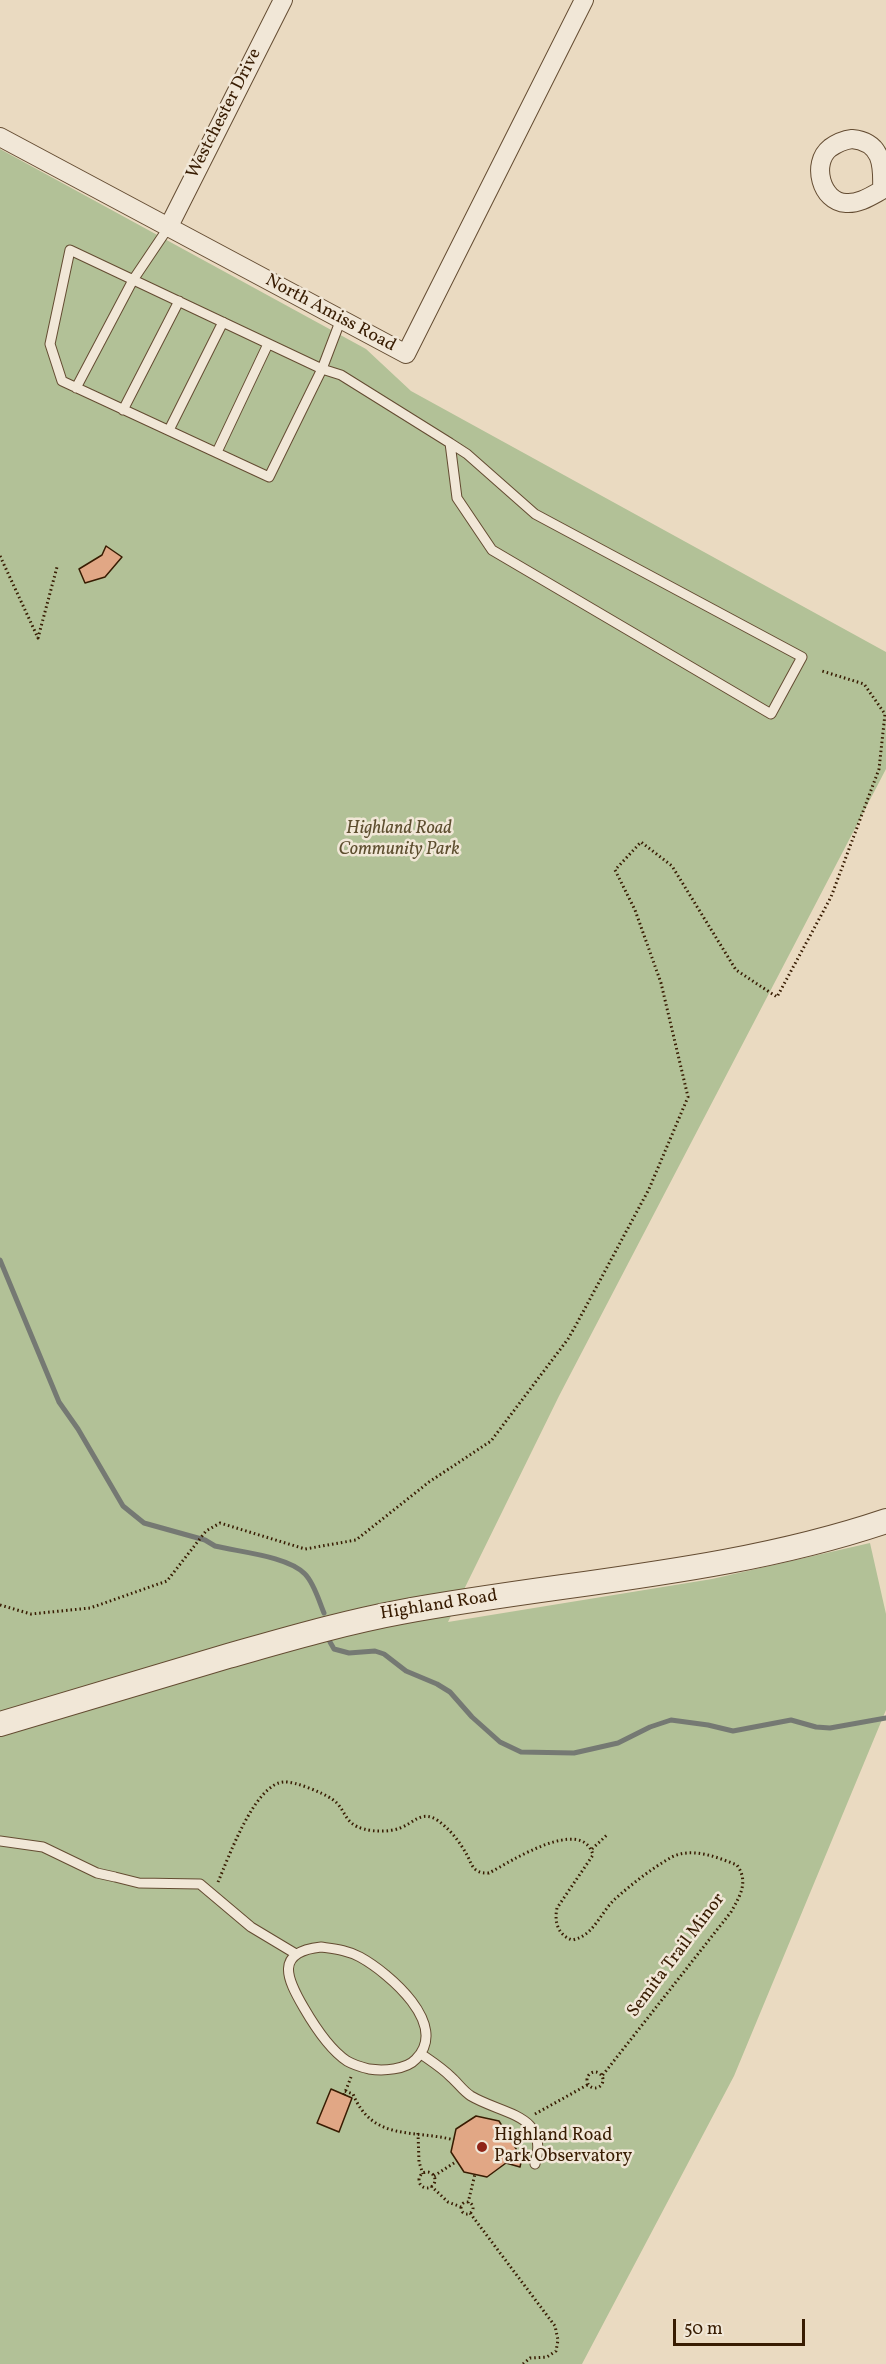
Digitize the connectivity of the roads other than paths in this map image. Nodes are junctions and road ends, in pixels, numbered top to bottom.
1 (283, 0) edge
2 (584, 0) edge
3 (0, 137) edge
4 (168, 228) junction
5 (133, 280) junction
6 (179, 301) junction
7 (341, 319) junction
8 (223, 322) junction
9 (268, 344) junction
10 (322, 369) junction
11 (76, 388) junction
12 (123, 410) junction
13 (169, 430) junction
14 (450, 443) junction
15 (217, 452) junction
16 (886, 1521) edge
17 (0, 1724) edge
18 (0, 1841) edge
19 (296, 1954) junction
20 (421, 2054) junction
21 (535, 2164) dead end

1 - 4 street, Westchester Drive
2 - 7 street, North Amiss Road
3 - 4 street, North Amiss Road
4 - 5 lane
4 - 7 street, North Amiss Road
5 - 6 lane
5 - 11 lane
5 - 11 lane
6 - 8 lane
6 - 12 lane
7 - 10 lane
8 - 9 lane
8 - 13 lane
9 - 10 lane
9 - 15 lane
10 - 14 lane
10 - 15 lane
11 - 12 lane
12 - 13 lane
13 - 15 lane
14 - 14 lane
16 - 17 street, Highland Road
18 - 19 lane
19 - 20 lane
19 - 20 lane
20 - 21 lane

